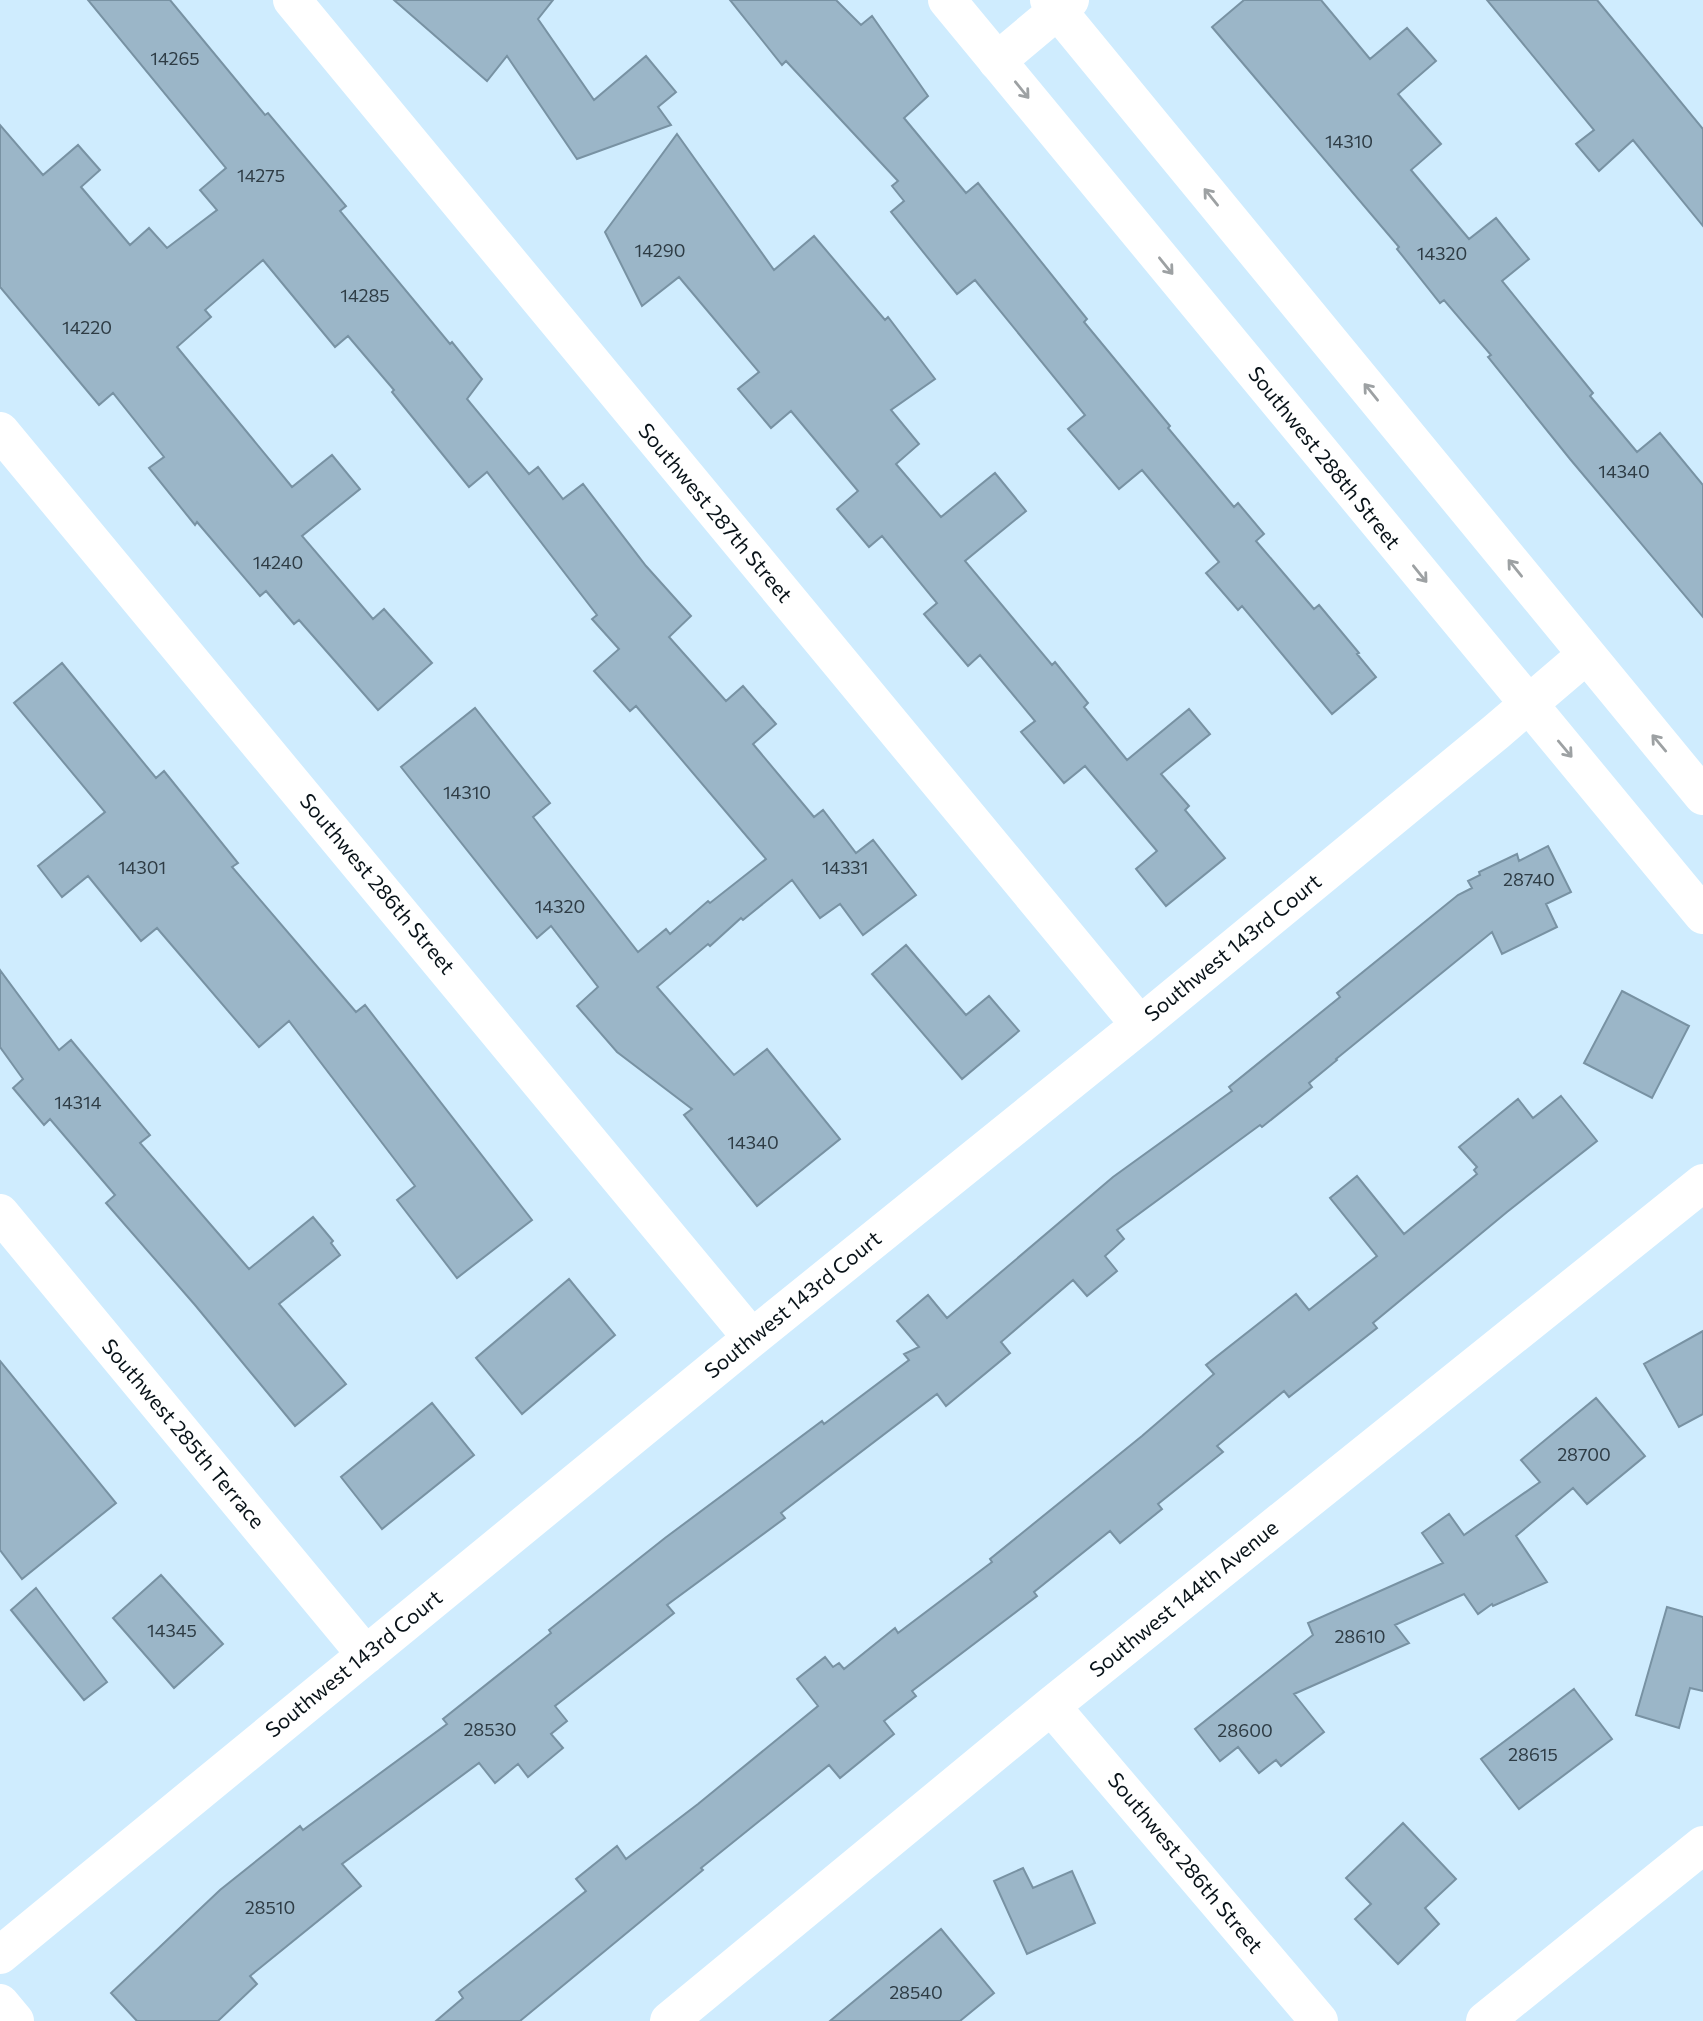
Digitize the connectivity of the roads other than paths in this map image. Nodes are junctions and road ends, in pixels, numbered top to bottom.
1 (292, 0) edge
2 (947, 0) edge
3 (1059, 3) edge
4 (997, 61) junction
5 (0, 431) edge
6 (1586, 655) junction
7 (1528, 705) junction
8 (1703, 796) edge
9 (1703, 915) edge
10 (1140, 1025) junction
11 (1703, 1183) edge
12 (0, 1213) edge
13 (752, 1338) junction
14 (366, 1655) junction
15 (1051, 1706) junction
16 (1703, 1845) edge
17 (0, 1955) edge
18 (0, 2003) edge
19 (15, 2021) edge
20 (669, 2021) edge
21 (1320, 2021) edge
22 (1485, 2021) edge

1 - 10 street, Southwest 287th Street
2 - 4 street, Southwest 288th Street
3 - 4 street
6 -> 3 street
4 -> 7 street, Southwest 288th Street
5 - 13 street, Southwest 286th Street
6 - 7 street, Southwest 143rd Court
8 -> 6 street
7 -> 9 street, Southwest 288th Street
7 - 10 street, Southwest 143rd Court
10 - 13 street, Southwest 143rd Court
11 - 15 street, Southwest 144th Avenue
12 - 14 street, Southwest 285th Terrace
13 - 14 street, Southwest 143rd Court
14 - 17 street, Southwest 143rd Court
15 - 20 street, Southwest 144th Avenue
15 - 21 street, Southwest 286th Street
16 - 22 street
18 - 19 street

